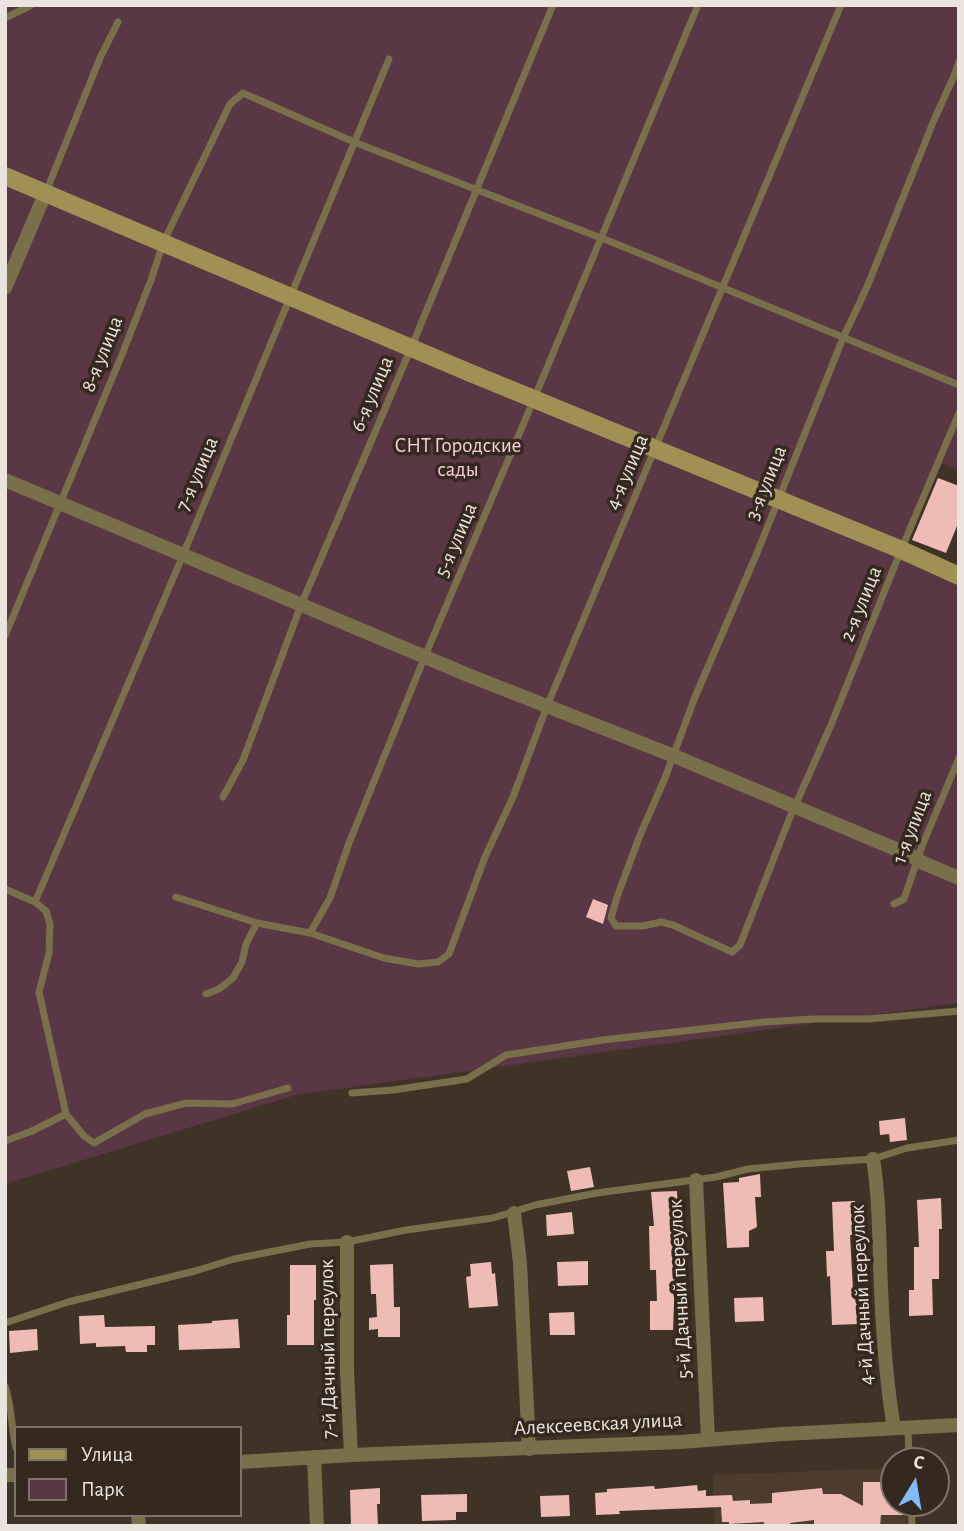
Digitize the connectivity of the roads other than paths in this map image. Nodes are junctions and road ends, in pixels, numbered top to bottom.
1 (552, 5) edge
2 (698, 5) edge
3 (841, 5) edge
4 (30, 6) edge
5 (5, 18) edge
6 (118, 22) dead end
7 (389, 59) dead end
8 (959, 62) edge
9 (354, 142) junction
10 (5, 176) edge
11 (477, 190) junction
12 (45, 194) junction
13 (601, 238) junction
14 (163, 243) junction
15 (5, 288) edge
16 (723, 288) junction
17 (290, 297) junction
18 (843, 338) junction
19 (411, 348) junction
20 (959, 385) edge
21 (534, 399) junction
22 (959, 413) edge
23 (656, 449) junction
24 (5, 480) edge
25 (779, 500) junction
26 (60, 503) junction
27 (899, 549) junction
28 (183, 555) junction
29 (959, 576) edge
30 (301, 604) junction
31 (5, 636) edge
32 (425, 656) junction
33 (547, 706) junction
34 (674, 756) junction
35 (959, 758) edge
36 (223, 797) dead end
37 (795, 807) junction
38 (918, 860) junction
39 (959, 878) edge
40 (5, 890) edge
41 (176, 897) dead end
42 (35, 902) junction
43 (894, 904) dead end
44 (611, 918) joint
45 (257, 923) junction
46 (310, 933) junction
47 (206, 994) dead end
48 (959, 1011) edge
49 (288, 1088) dead end
50 (352, 1093) dead end
51 (66, 1114) junction
52 (959, 1140) edge
53 (5, 1141) edge
54 (873, 1159) junction
55 (696, 1180) junction
56 (514, 1213) junction
57 (347, 1242) junction
58 (8, 1324) edge
59 (5, 1386) edge
60 (959, 1425) edge
61 (901, 1428) junction
62 (708, 1440) junction
63 (14, 1441) edge
64 (906, 1447) edge
65 (529, 1449) junction
66 (351, 1455) junction
67 (314, 1457) junction
68 (242, 1462) edge
69 (317, 1526) edge

1 - 11 lane, 6-я улица
2 - 13 lane, 5-я улица
3 - 16 lane, 4-я улица
4 - 5 lane
6 - 12 lane
7 - 9 lane, 7-я улица
8 - 18 lane, 3-я улица
9 - 11 lane
9 - 14 lane, 8-я улица
9 - 17 lane, 7-я улица
10 - 12 street
11 - 13 lane
11 - 19 lane, 6-я улица
12 - 14 street
12 - 15 street
13 - 16 lane
13 - 21 lane, 5-я улица
14 - 17 street
14 - 26 lane, 8-я улица
16 - 18 lane
16 - 23 lane, 4-я улица
17 - 19 street
17 - 28 lane, 7-я улица
18 - 20 lane
18 - 25 lane, 3-я улица
19 - 21 street
19 - 30 lane, 6-я улица
21 - 23 street
21 - 32 lane, 5-я улица
22 - 27 lane, 2-я улица
23 - 25 street
23 - 33 lane, 4-я улица
24 - 26 street
25 - 27 street
25 - 34 lane, 3-я улица
26 - 28 street
26 - 31 lane, 8-я улица
27 - 29 street
27 - 37 lane, 2-я улица
28 - 30 street
28 - 42 lane, 7-я улица
30 - 32 street
30 - 36 lane, 6-я улица
32 - 33 street
32 - 46 lane, 5-я улица
33 - 34 street
33 - 46 lane, 4-я улица
34 - 37 street
34 - 44 lane, 3-я улица
35 - 38 lane, 1-я улица
37 - 38 street
37 - 44 lane, 2-я улица
38 - 39 street
38 - 43 lane, 1-я улица
40 - 42 lane
41 - 45 lane
42 - 51 lane
45 - 46 lane
45 - 47 lane
48 - 50 lane
49 - 51 lane
51 - 53 lane
52 - 54 lane
54 - 55 lane
54 - 61 street, 4-й Дачный переулок
55 - 56 lane
55 - 62 street, 5-й Дачный переулок
56 - 57 lane
56 - 65 street
57 - 58 lane
57 - 66 street, 7-й Дачный переулок
59 - 63 lane
60 - 61 street, Алексеевская улица
61 - 62 street, Алексеевская улица
61 - 64 lane
62 - 65 street, Алексеевская улица
65 - 66 street, Алексеевская улица
66 - 67 street, Алексеевская улица
67 - 68 street, Алексеевская улица
67 - 69 street

